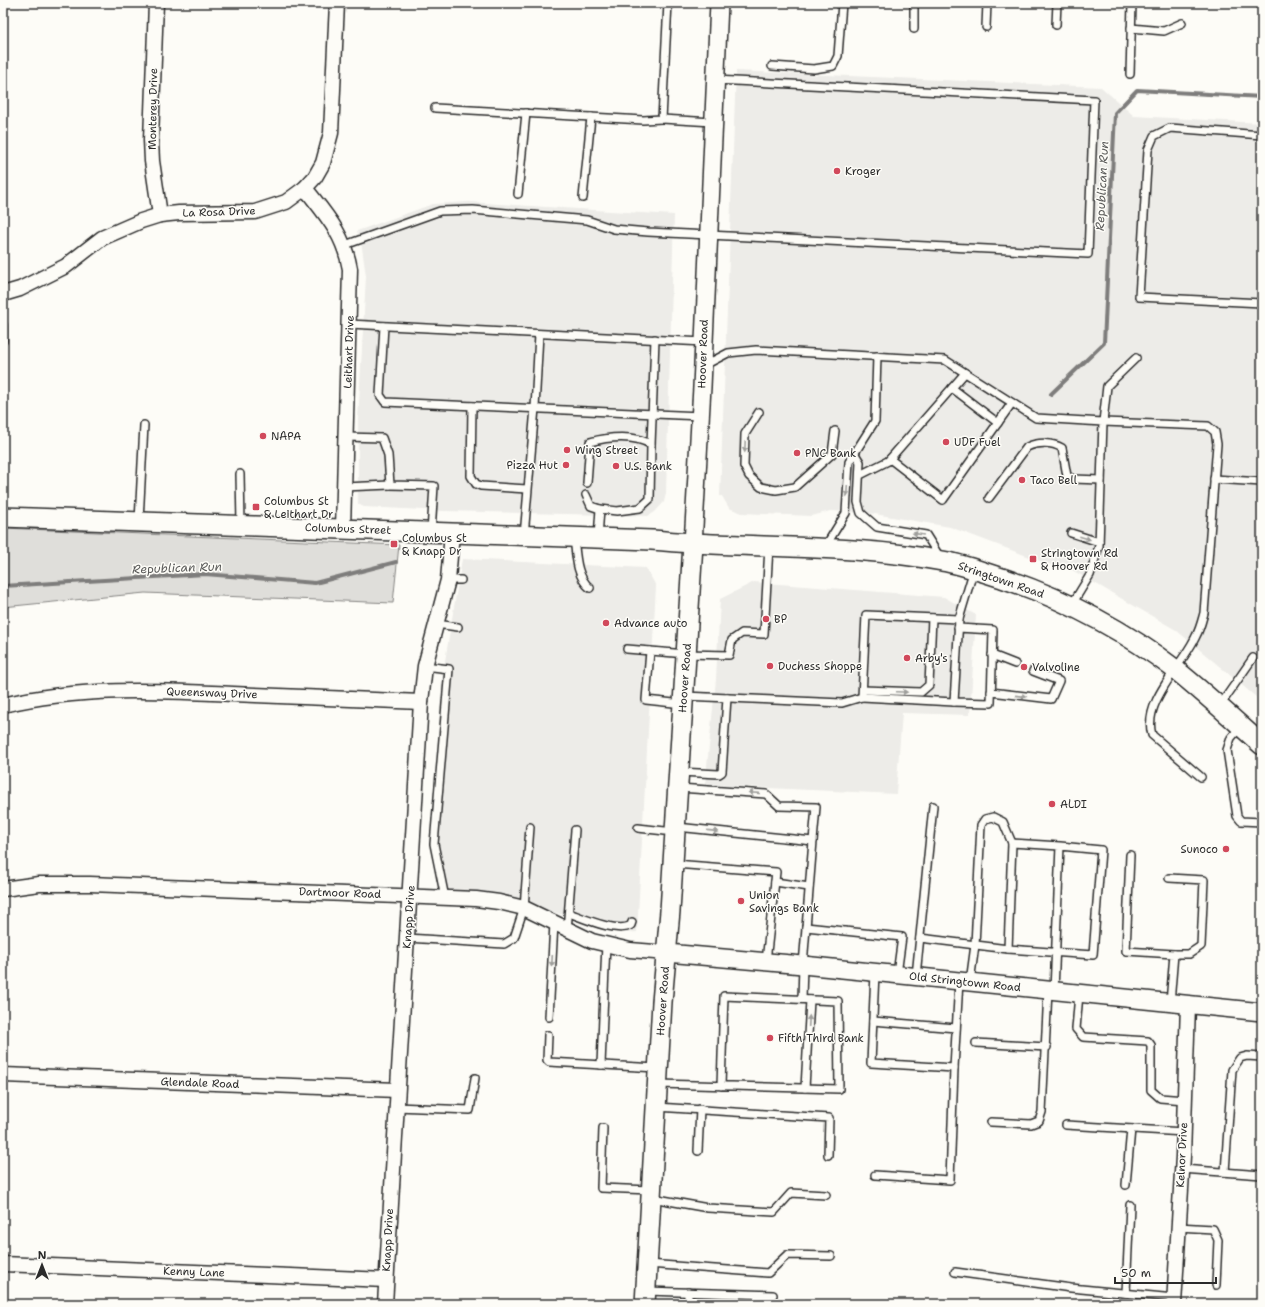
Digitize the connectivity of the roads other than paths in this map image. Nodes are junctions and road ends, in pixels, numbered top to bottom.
1 (156, 3) edge
2 (337, 3) edge
3 (668, 3) edge
4 (719, 3) edge
5 (842, 3) edge
6 (914, 3) edge
7 (987, 3) edge
8 (1057, 3) edge
9 (1132, 3) edge
10 (1182, 23) dead end
11 (1056, 25) dead end
12 (986, 27) dead end
13 (1132, 28) junction
14 (914, 29) dead end
15 (772, 66) dead end
16 (1130, 74) dead end
17 (715, 80) junction
18 (435, 108) dead end
19 (526, 113) junction
20 (591, 117) junction
21 (662, 119) junction
22 (713, 122) junction
23 (1262, 135) edge
24 (305, 188) junction
25 (518, 194) dead end
26 (583, 198) dead end
27 (160, 215) junction
28 (708, 236) junction
29 (345, 246) junction
30 (3, 294) edge
31 (1262, 303) edge
32 (3, 324) edge
33 (349, 324) junction
34 (384, 326) junction
35 (539, 334) junction
36 (655, 339) junction
37 (3, 341) edge
38 (704, 342) junction
39 (877, 356) junction
40 (1136, 358) dead end
41 (703, 366) junction
42 (965, 373) junction
43 (952, 388) junction
44 (1012, 403) junction
45 (472, 406) junction
46 (536, 408) junction
47 (759, 412) dead end
48 (653, 413) junction
49 (701, 416) junction
50 (1103, 422) junction
51 (998, 423) junction
52 (144, 425) dead end
53 (835, 431) dead end
54 (346, 437) junction
55 (651, 445) junction
56 (855, 454) junction
57 (890, 460) junction
58 (240, 474) dead end
59 (860, 475) junction
60 (1214, 479) junction
61 (1101, 480) junction
62 (1262, 482) edge
63 (587, 483) dead end
64 (390, 485) junction
65 (344, 486) junction
66 (527, 489) junction
67 (586, 496) dead end
68 (989, 498) dead end
69 (600, 509) junction
70 (3, 518) edge
71 (139, 523) junction
72 (241, 527) junction
73 (343, 529) junction
74 (431, 532) junction
75 (452, 533) junction
76 (1071, 533) dead end
77 (524, 536) junction
78 (574, 537) junction
79 (598, 538) junction
80 (1099, 542) junction
81 (693, 544) junction
82 (769, 547) junction
83 (824, 550) junction
84 (943, 561) junction
85 (974, 569) junction
86 (590, 588) dead end
87 (1071, 606) junction
88 (932, 618) junction
89 (959, 619) junction
90 (436, 624) junction
91 (458, 627) dead end
92 (958, 628) junction
93 (627, 649) dead end
94 (650, 651) junction
95 (686, 654) junction
96 (992, 655) junction
97 (1253, 658) dead end
98 (1015, 664) dead end
99 (425, 666) junction
100 (1175, 670) junction
101 (1033, 671) dead end
102 (991, 692) junction
103 (863, 693) junction
104 (726, 698) junction
105 (683, 700) junction
106 (421, 702) junction
107 (954, 702) junction
108 (3, 705) edge
109 (1219, 707) junction
110 (1241, 726) junction
111 (1262, 745) edge
112 (1201, 777) dead end
113 (678, 780) junction
114 (933, 806) dead end
115 (1262, 822) edge
116 (530, 827) dead end
117 (638, 828) dead end
118 (674, 829) junction
119 (575, 830) dead end
120 (813, 841) junction
121 (1012, 843) junction
122 (1060, 846) junction
123 (1130, 855) dead end
124 (672, 864) junction
125 (1169, 878) dead end
126 (775, 882) junction
127 (809, 887) junction
128 (3, 889) edge
129 (410, 896) junction
130 (445, 898) junction
131 (524, 908) junction
132 (569, 913) junction
133 (554, 922) junction
134 (632, 922) dead end
135 (806, 926) junction
136 (567, 930) junction
137 (408, 938) junction
138 (920, 938) junction
139 (606, 944) junction
140 (975, 945) junction
141 (1008, 949) junction
142 (667, 953) junction
143 (1056, 954) junction
144 (1174, 954) junction
145 (766, 961) junction
146 (803, 965) junction
147 (875, 972) junction
148 (897, 975) junction
149 (916, 976) junction
150 (964, 982) junction
151 (1051, 991) junction
152 (1079, 994) junction
153 (806, 1000) junction
154 (1170, 1003) junction
155 (1188, 1005) junction
156 (1262, 1012) edge
157 (549, 1017) dead end
158 (873, 1021) junction
159 (956, 1028) junction
160 (548, 1034) dead end
161 (976, 1043) dead end
162 (1047, 1047) junction
163 (1262, 1057) edge
164 (601, 1065) junction
165 (954, 1068) junction
166 (3, 1075) edge
167 (659, 1076) junction
168 (475, 1078) dead end
169 (721, 1086) junction
170 (805, 1088) junction
171 (397, 1090) junction
172 (1185, 1100) junction
173 (396, 1107) junction
174 (657, 1107) junction
175 (700, 1109) junction
176 (992, 1122) dead end
177 (1066, 1125) dead end
178 (603, 1128) dead end
179 (1131, 1129) junction
180 (1184, 1132) junction
181 (698, 1151) dead end
182 (828, 1155) dead end
183 (1182, 1169) junction
184 (1225, 1172) junction
185 (875, 1175) dead end
186 (1262, 1175) edge
187 (1126, 1185) dead end
188 (652, 1194) junction
189 (826, 1195) dead end
190 (1130, 1205) dead end
191 (1178, 1227) junction
192 (831, 1256) dead end
193 (3, 1264) edge
194 (648, 1264) junction
195 (955, 1272) dead end
196 (386, 1280) junction
197 (1216, 1285) dead end
198 (688, 1292) junction
199 (1126, 1293) junction
200 (773, 1296) dead end
201 (646, 1297) edge
202 (1174, 1301) edge
203 (385, 1304) edge
204 (688, 1304) edge

1 - 27 street, Monterey Drive
2 - 24 street, La Rosa Drive
3 - 21 lane
4 - 17 street, Hoover Road
5 - 15 lane
6 - 14 lane
7 - 12 lane
8 - 11 lane
9 - 13 lane
10 - 13 lane
13 - 16 lane
17 - 22 street, Hoover Road
17 - 28 lane
18 - 19 lane
19 - 20 lane
19 - 25 lane
20 - 21 lane
20 - 26 lane
21 - 22 lane
22 - 28 street, Hoover Road
23 - 31 lane
24 - 27 street, La Rosa Drive
24 - 29 street, Leithart Drive
27 - 30 street, La Rosa Drive
28 - 29 lane
28 - 38 street, Hoover Road
29 - 33 street, Leithart Drive
32 - 37 lane
33 - 34 lane
33 - 54 street, Leithart Drive
34 - 35 lane
34 - 45 lane
35 - 36 lane
35 - 46 lane
36 - 38 lane
36 - 48 lane
38 - 41 street, Hoover Road
39 - 41 lane
39 - 42 lane
39 - 56 lane
40 - 50 lane
41 - 49 street, Hoover Road
42 - 43 lane
42 - 44 lane
43 - 51 lane
43 - 57 lane
44 - 50 lane
44 - 51 lane
45 - 46 lane
45 - 66 lane
46 - 48 lane
46 - 66 lane
47 -> 53 lane
48 - 49 lane
48 - 55 lane
49 - 81 street, Hoover Road
50 - 60 lane
50 - 61 lane
51 - 57 lane
52 - 71 lane
54 - 64 lane
54 - 65 street, Leithart Drive
55 - 63 lane
55 - 69 lane
56 - 59 lane
56 -> 83 lane
57 - 59 lane
58 - 72 lane
84 -> 59 lane
60 - 62 lane
60 - 100 lane
61 - 68 lane
61 - 80 lane
64 - 65 lane
64 - 74 lane
65 - 73 street, Leithart Drive
66 - 77 lane
67 - 69 lane
69 - 79 lane
70 - 71 main road, Columbus Street
71 - 72 main road, Columbus Street
72 - 73 main road, Columbus Street
73 - 74 main road, Columbus Street
74 - 75 main road, Columbus Street
75 - 77 main road, Columbus Street
75 - 90 street, Knapp Drive
76 -> 80 lane
77 - 78 main road, Columbus Street
78 - 79 main road, Columbus Street
78 - 86 lane
79 - 81 main road, Columbus Street
80 - 87 lane
81 - 82 main road, Stringtown Road
81 - 95 main road, Hoover Road
82 - 83 main road, Stringtown Road
82 - 95 lane
83 - 84 main road, Stringtown Road
84 - 85 main road, Stringtown Road
85 - 87 main road, Stringtown Road
85 - 89 lane
87 - 100 main road, Stringtown Road
88 - 89 lane
103 -> 88 lane
88 - 103 lane
89 - 92 lane
90 - 91 lane
90 - 99 street, Knapp Drive
92 - 96 lane
92 - 107 lane
93 - 94 lane
94 - 95 lane
94 - 105 lane
95 - 105 main road, Hoover Road
96 - 98 lane
96 - 102 lane
97 - 109 lane
99 - 106 street, Knapp Drive
99 - 130 lane
100 - 109 main road, Stringtown Road
100 - 112 lane
102 -> 101 lane
102 - 107 lane
103 - 104 lane
103 - 107 lane
104 - 105 lane
104 - 113 lane
105 - 113 main road, Hoover Road
106 - 108 street, Queensway Drive
106 - 129 street, Knapp Drive
109 - 110 main road, Stringtown Road
110 - 111 main road, Stringtown Road
110 - 115 lane
113 - 118 main road, Hoover Road
120 -> 113 lane
114 - 138 lane
116 - 131 lane
117 - 118 lane
118 -> 120 lane
118 - 124 main road, Hoover Road
119 - 132 lane
120 - 127 lane
121 - 122 lane
121 - 140 lane
121 - 141 lane
122 - 143 lane
122 - 143 lane
123 - 144 lane
124 - 126 lane
124 - 142 main road, Hoover Road
125 - 144 lane
126 - 127 lane
126 - 145 lane
127 - 135 lane
128 - 129 street, Dartmoor Road
129 - 130 street, Dartmoor Road
129 - 137 street, Knapp Drive
130 - 131 street, Dartmoor Road
131 - 133 street, Dartmoor Road
131 - 137 lane
132 - 134 lane
132 - 136 lane
133 - 136 street, Dartmoor Road
133 -> 157 lane
135 - 146 lane
135 - 148 lane
136 - 139 street, Dartmoor Road
137 - 171 street, Knapp Drive
138 - 140 lane
138 - 149 lane
139 - 142 street, Dartmoor Road
139 - 164 lane
140 - 141 lane
140 - 150 lane
141 - 143 lane
142 - 145 street, Old Stringtown Road
142 - 167 main road, Hoover Road
143 - 151 lane
144 - 154 lane
145 - 146 street, Old Stringtown Road
146 - 147 street, Old Stringtown Road
146 - 153 lane
147 - 148 street, Old Stringtown Road
147 - 158 lane
148 - 149 street, Old Stringtown Road
149 - 150 street, Old Stringtown Road
150 - 151 street, Old Stringtown Road
150 - 159 lane
151 - 152 street, Old Stringtown Road
151 - 162 lane
152 - 154 street, Old Stringtown Road
152 - 172 lane
153 - 169 lane
170 -> 153 lane
153 - 170 lane
154 - 155 street, Old Stringtown Road
155 - 156 street, Old Stringtown Road
155 - 172 street, Kelnor Drive
158 - 159 lane
158 - 165 lane
159 - 165 lane
160 - 164 lane
161 - 162 lane
162 - 176 lane
163 - 184 lane
164 - 167 lane
165 - 185 lane
166 - 171 street, Glendale Road
167 - 169 lane
167 - 174 main road, Hoover Road
168 - 173 lane
169 - 170 lane
171 - 173 street, Knapp Drive
172 - 180 street, Kelnor Drive
173 - 196 street, Knapp Drive
174 - 175 lane
174 - 188 main road, Hoover Road
175 - 181 lane
175 - 182 lane
177 - 179 lane
178 - 188 lane
179 - 180 lane
179 - 187 lane
180 - 183 street, Kelnor Drive
183 - 184 lane
183 - 191 street, Kelnor Drive
184 - 186 lane
188 - 189 lane
188 - 194 main road, Hoover Road
190 - 199 lane
191 - 197 lane
191 - 202 street, Kelnor Drive
192 - 194 lane
193 - 196 street, Kenny Lane
194 - 201 main road, Hoover Road
195 - 199 lane
196 - 203 street, Knapp Drive
198 - 200 lane
198 - 201 lane
198 - 204 lane
199 - 202 lane

